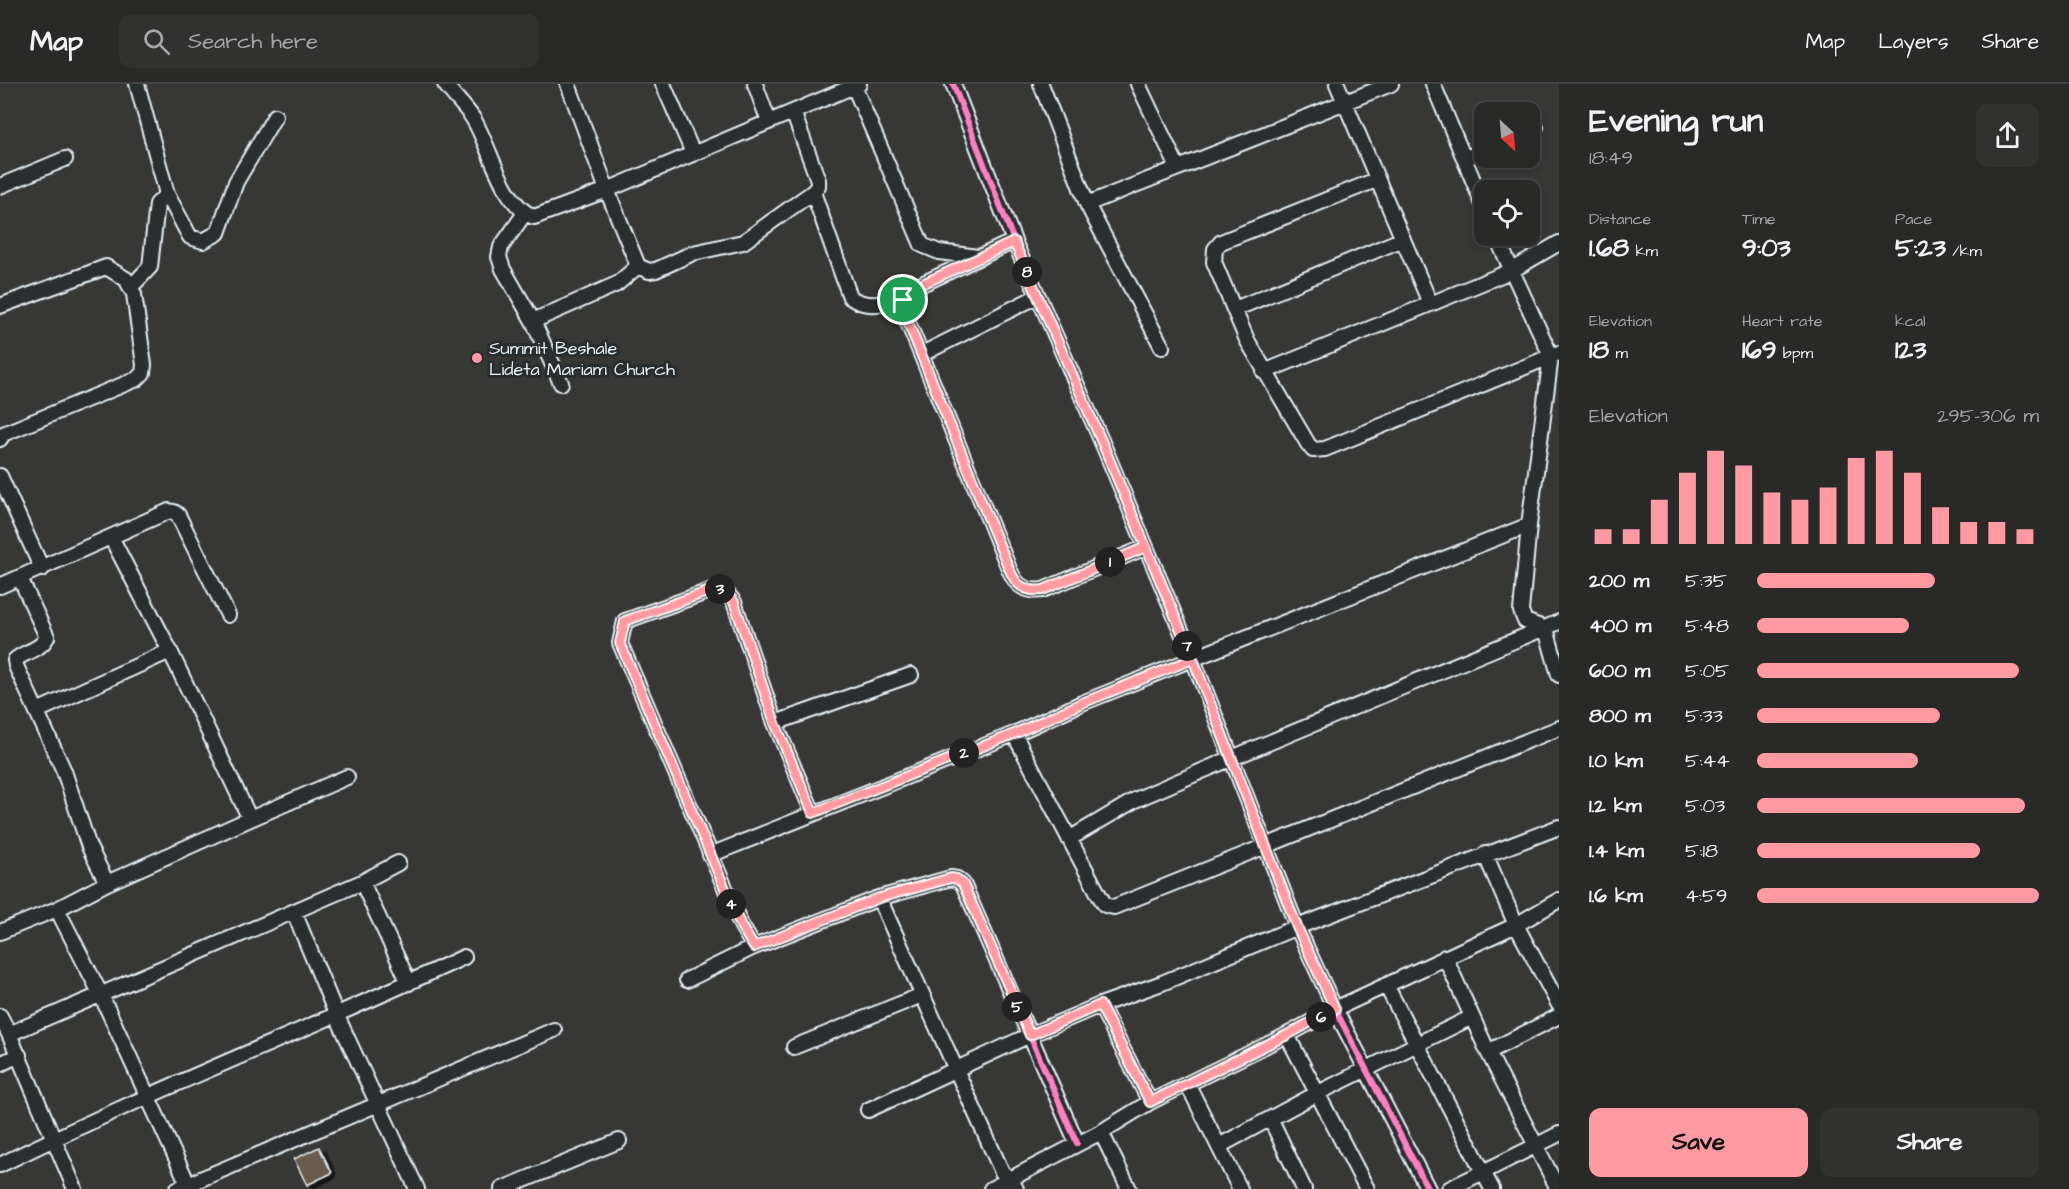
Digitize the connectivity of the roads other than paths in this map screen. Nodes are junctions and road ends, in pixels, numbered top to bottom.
1 (137, 84) edge
2 (445, 84) edge
3 (568, 84) edge
4 (663, 84) edge
5 (755, 84) edge
6 (953, 84) edge
7 (1041, 84) edge
8 (1138, 84) edge
9 (1337, 84) edge
10 (1391, 84) edge
11 (1433, 84) edge
12 (855, 85) edge
13 (1345, 103) junction
14 (793, 112) junction
15 (275, 116) dead end
16 (770, 122) junction
17 (693, 153) junction
18 (1474, 155) edge
19 (65, 159) dead end
20 (1464, 159) junction
21 (1178, 168) junction
22 (1377, 180) junction
23 (1474, 183) edge
24 (0, 186) edge
25 (607, 190) junction
26 (813, 192) junction
27 (167, 194) junction
28 (1087, 204) junction
29 (525, 213) junction
30 (1403, 239) junction
31 (1014, 242) junction
32 (1559, 243) edge
33 (1500, 246) edge
34 (978, 257) junction
35 (638, 266) junction
36 (1511, 271) junction
37 (131, 287) junction
38 (1038, 296) junction
39 (903, 300) junction
40 (1430, 303) junction
41 (0, 306) edge
42 (1235, 309) junction
43 (533, 321) junction
44 (1161, 347) dead end
45 (922, 354) junction
46 (1555, 355) edge
47 (1264, 372) junction
48 (561, 383) dead end
49 (0, 439) edge
50 (0, 476) edge
51 (1529, 525) junction
52 (111, 537) junction
53 (1146, 547) junction
54 (42, 569) junction
55 (20, 578) junction
56 (0, 586) edge
57 (228, 615) dead end
58 (1553, 625) edge
59 (170, 651) junction
60 (1193, 659) junction
61 (911, 675) dead end
62 (1559, 675) edge
63 (37, 711) junction
64 (775, 723) junction
65 (1559, 728) edge
66 (1014, 734) junction
67 (1232, 758) junction
68 (347, 777) dead end
69 (813, 813) junction
70 (250, 819) junction
71 (1559, 827) edge
72 (1069, 838) junction
73 (1266, 845) junction
74 (1485, 854) junction
75 (710, 855) junction
76 (398, 863) dead end
77 (362, 882) junction
78 (106, 883) junction
79 (879, 898) junction
80 (1559, 900) edge
81 (57, 909) junction
82 (294, 912) junction
83 (1516, 925) junction
84 (1297, 927) junction
85 (0, 932) edge
86 (754, 947) junction
87 (464, 957) dead end
88 (1445, 957) junction
89 (687, 980) dead end
90 (409, 983) junction
91 (1386, 985) junction
92 (101, 994) junction
93 (922, 995) junction
94 (1100, 1005) junction
95 (1559, 1005) edge
96 (1335, 1009) junction
97 (0, 1016) edge
98 (337, 1016) junction
99 (1559, 1016) edge
100 (1472, 1017) junction
101 (554, 1030) dead end
102 (9, 1034) junction
103 (1030, 1035) junction
104 (1287, 1035) junction
105 (1417, 1044) junction
106 (794, 1047) dead end
107 (1488, 1052) junction
108 (18, 1055) junction
109 (0, 1064) edge
110 (955, 1069) junction
111 (1365, 1070) junction
112 (1188, 1084) junction
113 (1318, 1093) junction
114 (149, 1098) junction
115 (1150, 1102) junction
116 (376, 1104) junction
117 (868, 1110) dead end
118 (1271, 1120) junction
119 (1101, 1132) junction
120 (1559, 1134) edge
121 (53, 1139) junction
122 (619, 1141) dead end
123 (1077, 1143) junction
124 (1535, 1145) junction
125 (1219, 1146) junction
126 (0, 1165) edge
127 (1483, 1172) junction
128 (1014, 1184) edge
129 (183, 1187) edge
130 (1235, 1188) edge
131 (75, 1189) edge
132 (417, 1189) edge
133 (502, 1189) edge
134 (991, 1189) edge
135 (1129, 1189) edge
136 (1304, 1189) edge
137 (1367, 1189) edge
138 (1428, 1189) edge
139 (1449, 1189) edge
140 (1492, 1189) edge
141 (1558, 1189) edge

1 - 27 street
2 - 29 street
3 - 25 street
4 - 17 street
5 - 16 street
6 - 31 street
7 - 28 street
8 - 21 street
9 - 13 street
10 - 13 street
11 - 20 street
12 - 14 street
12 - 34 street
13 - 21 street
13 - 22 street
14 - 16 street
14 - 26 street
15 - 27 street
16 - 17 street
17 - 25 street
18 - 20 street
19 - 24 street
20 - 23 street
21 - 28 street
22 - 30 street
22 - 42 street
25 - 29 street
25 - 35 street
26 - 35 street
26 - 39 street
27 - 37 street
28 - 44 street
29 - 43 street
30 - 40 street
30 - 42 street
31 - 34 street
31 - 38 street
32 - 36 street
33 - 36 street
34 - 39 street
35 - 43 street
36 - 40 street
36 - 46 street
37 - 41 street
37 - 49 street
38 - 45 street
38 - 53 street
39 - 45 street
40 - 47 street
42 - 47 street
43 - 48 street
45 - 53 street
46 - 47 street
46 - 51 street
50 - 54 street
51 - 58 street
51 - 60 street
52 - 54 street
52 - 57 street
52 - 59 street
53 - 60 street
54 - 55 street
55 - 56 street
55 - 63 street
58 - 62 street
58 - 67 street
59 - 63 street
59 - 70 street
60 - 66 street
60 - 67 street
61 - 64 street
63 - 78 street
64 - 69 street
64 - 75 street
65 - 73 street
66 - 69 street
66 - 72 street
67 - 72 street
67 - 73 street
68 - 70 street
69 - 75 street
70 - 78 street
71 - 74 street
72 - 73 street
73 - 84 street
74 - 83 street
74 - 84 street
75 - 86 street
76 - 77 street
77 - 82 street
77 - 90 street
78 - 81 street
79 - 86 street
79 - 93 street
79 - 103 street
80 - 83 street
81 - 85 street
81 - 92 street
82 - 92 street
82 - 98 street
83 - 88 street
83 - 95 street
84 - 94 street
84 - 96 street
86 - 89 street
87 - 90 street
88 - 91 street
88 - 100 street
90 - 98 street
91 - 96 street
91 - 105 street
92 - 102 street
92 - 114 street
93 - 106 street
93 - 110 street
94 - 103 street
94 - 115 street
96 - 104 street
96 - 111 street
97 - 102 street
98 - 114 street
98 - 116 street
99 - 107 street
100 - 105 street
100 - 107 street
101 - 116 street
102 - 108 street
103 - 110 street
103 - 123 street
104 - 112 street
104 - 113 street
105 - 111 street
105 - 127 street
107 - 124 street
108 - 109 street
108 - 121 street
110 - 117 street
110 - 128 street
111 - 113 street
111 - 138 street
112 - 115 street
112 - 125 street
113 - 118 street
113 - 137 street
114 - 121 street
114 - 129 street
115 - 119 street
116 - 129 street
116 - 132 street
118 - 125 street
118 - 136 street
119 - 123 street
119 - 135 street
120 - 124 street
121 - 126 street
121 - 131 street
122 - 133 street
123 - 128 street
124 - 127 street
124 - 141 street
125 - 130 street
127 - 139 street
127 - 140 street
128 - 134 street

